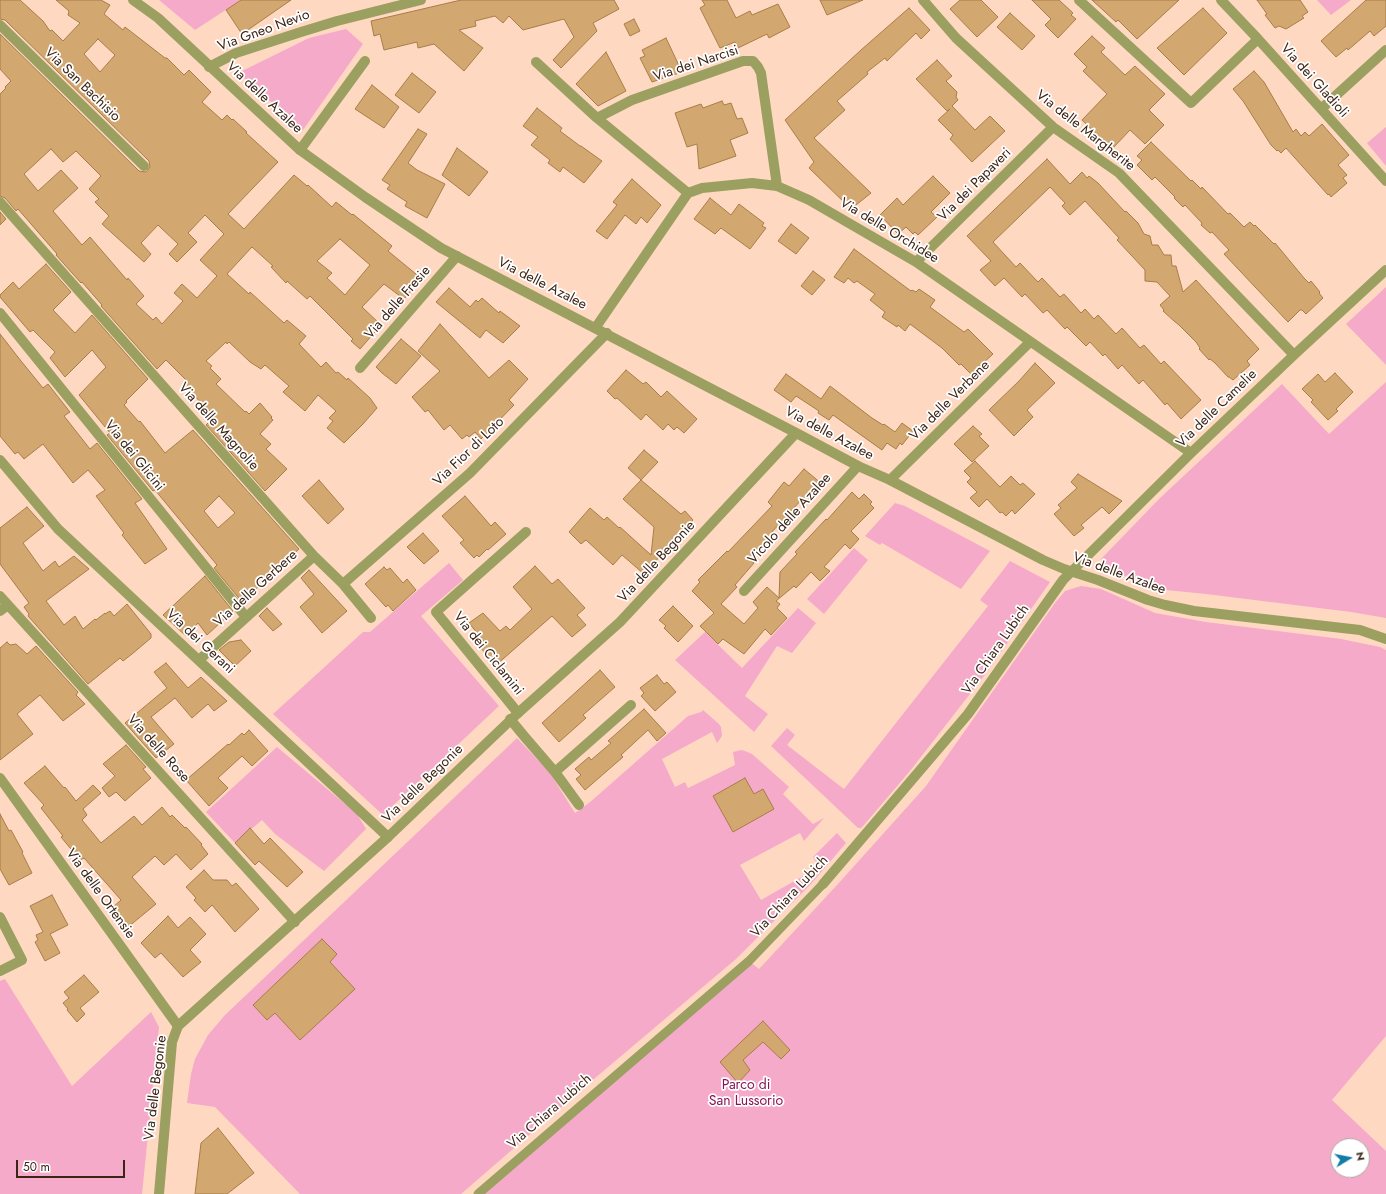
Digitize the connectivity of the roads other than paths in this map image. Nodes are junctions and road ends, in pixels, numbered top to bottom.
1 (133, 0) edge
2 (421, 0) edge
3 (923, 0) edge
4 (1079, 0) edge
5 (1221, 0) edge
6 (0, 25) edge
7 (1258, 39) junction
8 (1386, 50) edge
9 (365, 61) dead end
10 (536, 62) dead end
11 (209, 67) junction
12 (1321, 109) junction
13 (597, 118) junction
14 (1054, 127) junction
15 (300, 150) junction
16 (144, 166) dead end
17 (1386, 181) edge
18 (777, 186) junction
19 (688, 193) junction
20 (0, 202) edge
21 (457, 256) junction
22 (916, 262) junction
23 (1386, 270) edge
24 (0, 313) edge
25 (596, 328) junction
26 (607, 333) junction
27 (1030, 342) junction
28 (1294, 355) junction
29 (360, 368) dead end
30 (796, 433) junction
31 (1191, 453) junction
32 (0, 460) edge
33 (858, 466) junction
34 (890, 480) junction
35 (526, 532) dead end
36 (314, 556) junction
37 (1072, 571) junction
38 (343, 584) junction
39 (744, 591) dead end
40 (0, 596) edge
41 (4, 608) edge
42 (246, 617) junction
43 (371, 618) dead end
44 (1386, 639) edge
45 (200, 660) junction
46 (631, 705) dead end
47 (514, 716) junction
48 (555, 772) junction
49 (0, 778) edge
50 (579, 805) dead end
51 (388, 837) junction
52 (823, 884) joint
53 (0, 917) edge
54 (295, 922) junction
55 (0, 971) edge
56 (178, 1026) junction
57 (158, 1194) edge
58 (478, 1194) edge

1 - 11 street, Via delle Azalee
2 - 11 street, Via Gneo Nevio
3 - 14 street, Via delle Margherite
4 - 7 street
5 - 7 street, Via dei Gladioli
6 - 16 street, Via San Bachisio
7 - 12 street, Via dei Gladioli
8 - 12 street
9 - 15 street, Via delle Azalee
10 - 13 street
11 - 15 street, Via delle Azalee
12 - 17 street, Via dei Gladioli
13 - 18 street, Via dei Narcisi
13 - 19 street
14 - 22 street, Via dei Papaveri
14 - 28 street, Via delle Margherite
15 - 21 street, Via delle Azalee
18 - 19 street, Via delle Orchidee
18 - 22 street, Via delle Orchidee
19 - 25 street
20 - 36 street, Via delle Magnolie
21 - 25 street, Via delle Azalee
21 - 29 street, Via delle Fresie
22 - 27 street, Via delle Orchidee
23 - 28 street, Via delle Camelie
24 - 42 street, Via dei Glicini
25 - 26 street, Via delle Azalee
26 - 30 street, Via delle Azalee
26 - 38 street, Via Fior di Loto
27 - 31 street, Via delle Orchidee
27 - 34 street, Via delle Verbene
28 - 31 street, Via delle Camelie
30 - 33 street, Via delle Azalee
30 - 47 street, Via delle Begonie
31 - 37 street, Via delle Camelie
32 - 45 street, Via dei Gerani
33 - 34 street, Via delle Azalee
33 - 39 street, Vicolo delle Azalee
34 - 37 street, Via delle Azalee
35 - 47 street, Via dei Ciclamini
36 - 38 street, Via delle Magnolie
36 - 42 street, Via delle Gerbere
37 - 44 street, Via delle Azalee
37 - 52 street, Via Chiara Lubich
38 - 43 street, Via delle Magnolie
40 - 41 street, Via delle Rose
41 - 54 street, Via delle Rose
42 - 45 street, Via delle Gerbere
45 - 51 street, Via dei Gerani
46 - 48 street
47 - 48 street, Via dei Ciclamini
47 - 51 street, Via delle Begonie
48 - 50 street, Via dei Ciclamini
49 - 56 street, Via delle Ortensie
51 - 54 street, Via delle Begonie
52 - 58 street, Via Chiara Lubich
53 - 55 street
54 - 56 street, Via delle Begonie
56 - 57 street, Via delle Begonie

